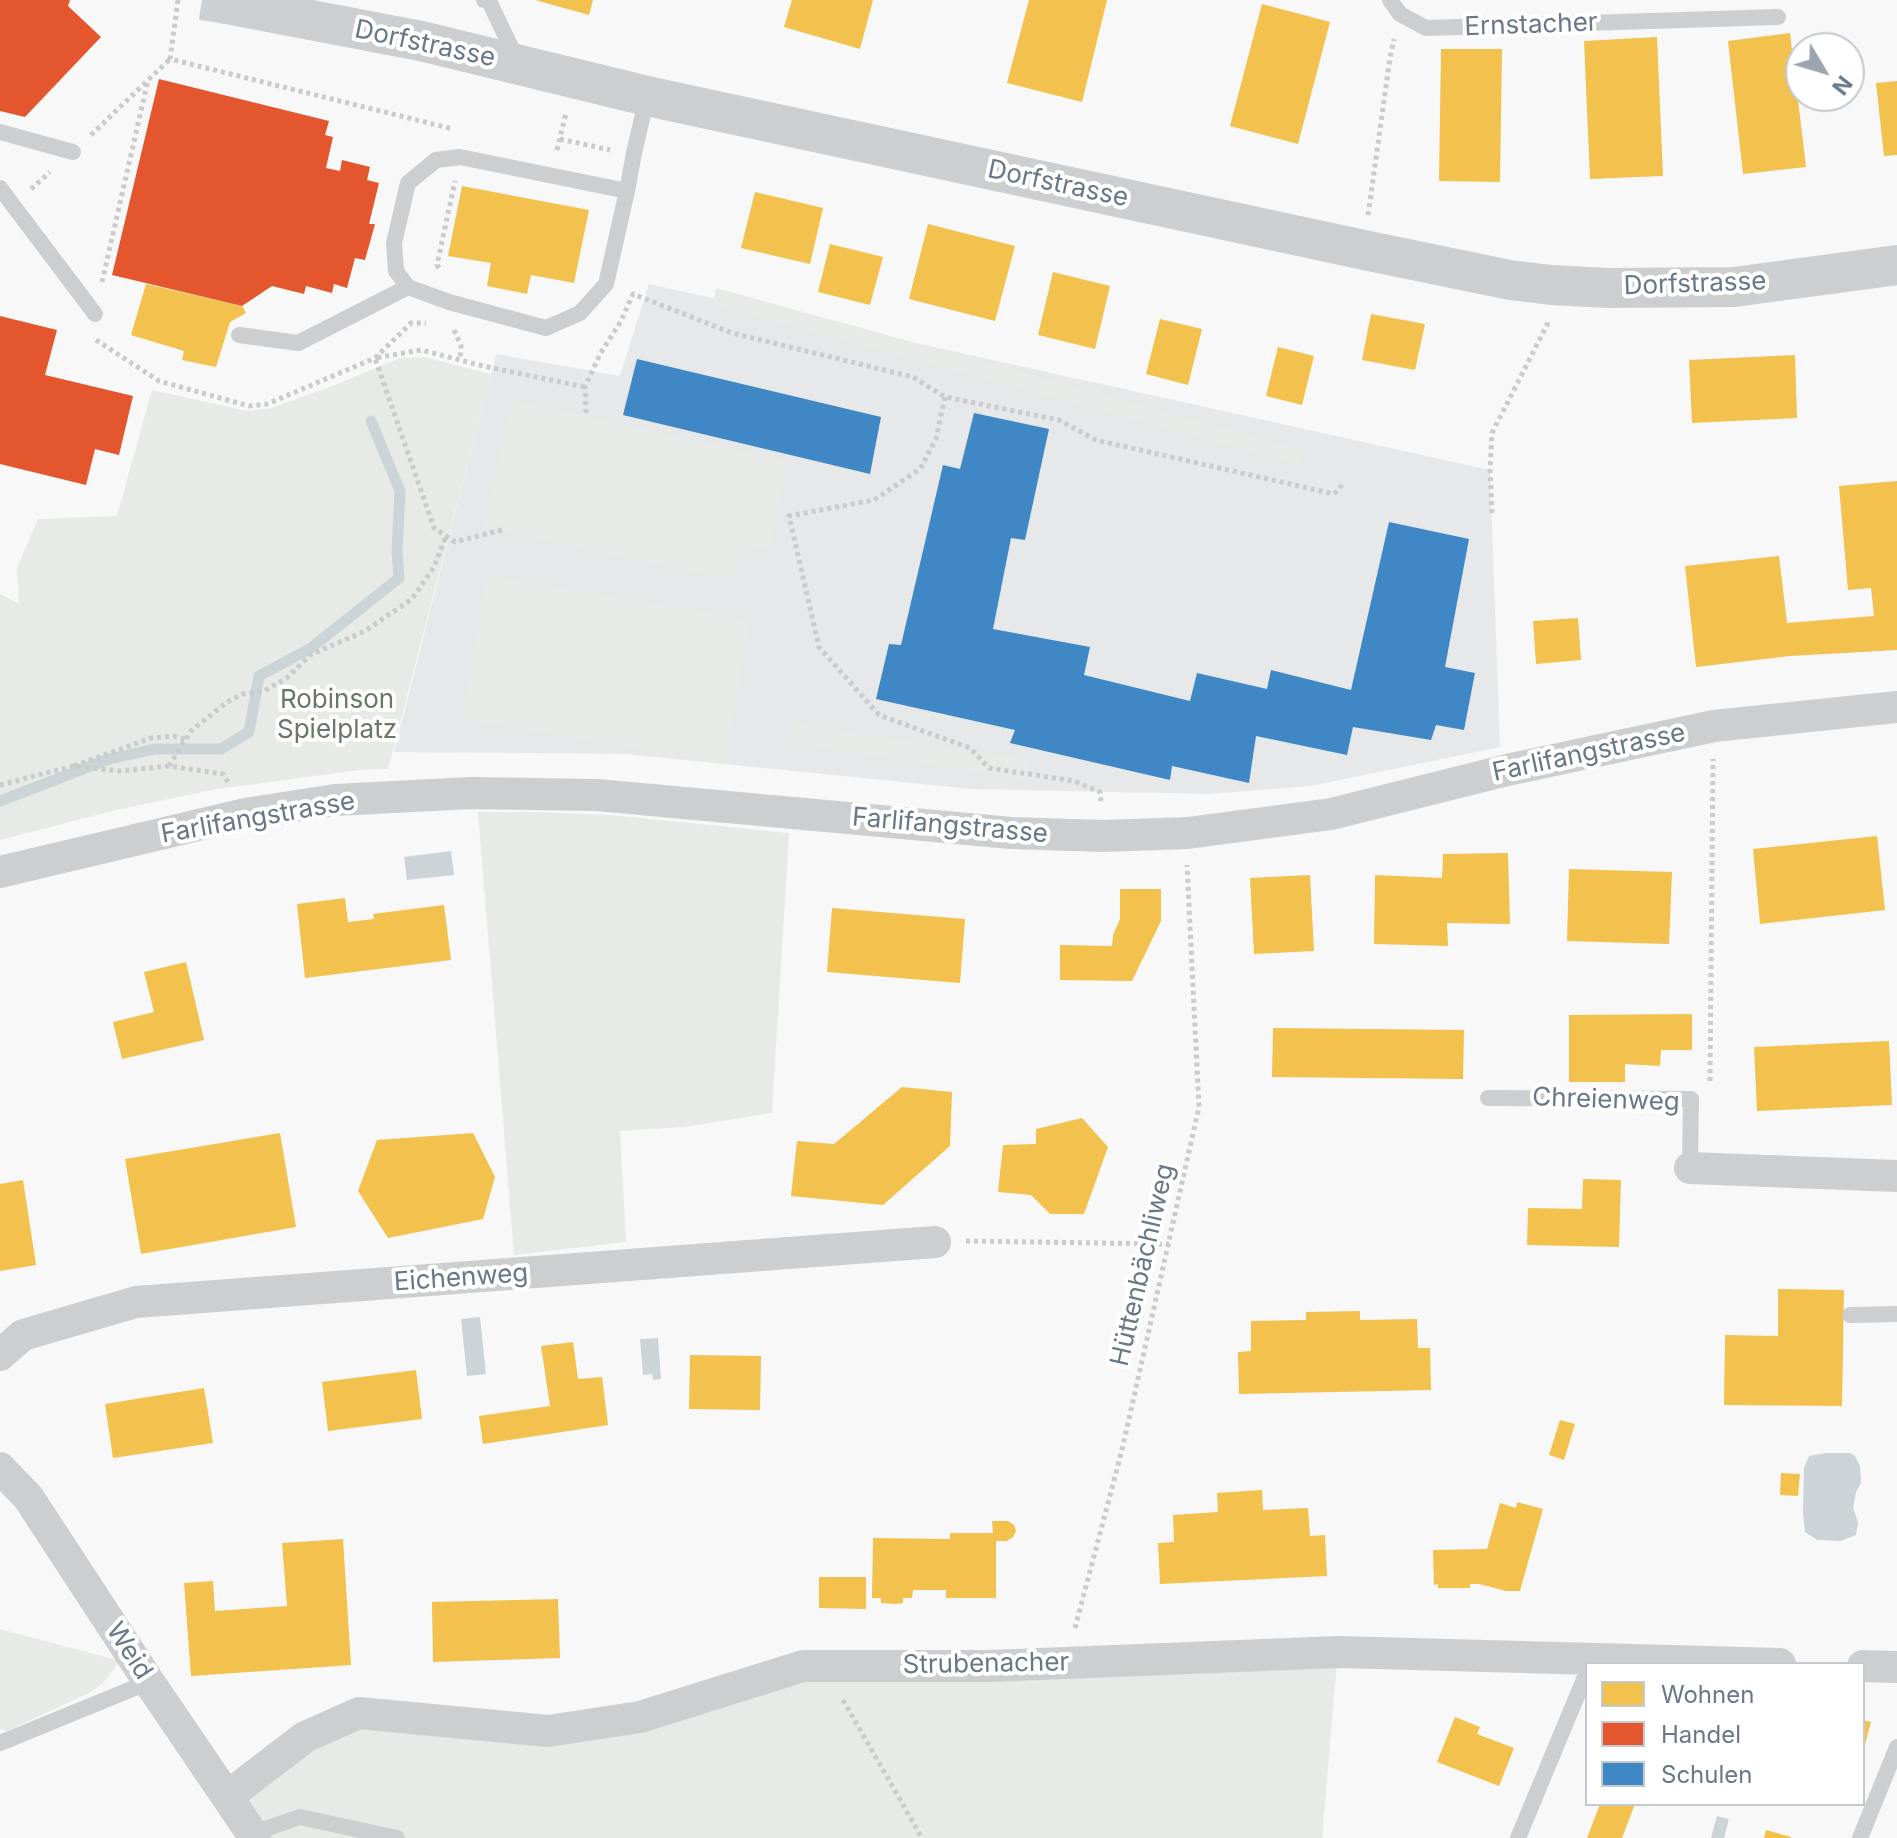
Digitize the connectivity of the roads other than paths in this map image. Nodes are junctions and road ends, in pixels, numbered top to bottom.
1 (484, 0) edge
2 (227, 4) dead end
3 (1395, 7) edge
4 (1778, 17) dead end
5 (519, 65) junction
6 (647, 96) junction
7 (0, 132) edge
8 (73, 152) dead end
9 (0, 188) edge
10 (627, 191) junction
11 (1897, 265) edge
12 (408, 287) junction
13 (95, 314) road end
14 (239, 335) dead end
15 (1897, 707) edge
16 (0, 872) edge
17 (1488, 1098) dead end
18 (1690, 1168) joint
19 (1897, 1176) edge
20 (935, 1242) road end
21 (1897, 1314) edge
22 (1850, 1315) dead end
23 (0, 1355) edge
24 (0, 1468) edge
25 (1585, 1665) edge
26 (1865, 1666) edge
27 (1897, 1667) edge
28 (1585, 1677) edge
29 (149, 1682) junction
30 (0, 1743) edge
31 (1897, 1747) edge
32 (228, 1796) junction
33 (254, 1836) edge
34 (397, 1838) edge
35 (1518, 1838) edge
36 (1860, 1838) edge

1 - 5 lane
2 - 5 street, Dorfstrasse
3 - 4 lane, Ernstacher
5 - 6 street, Dorfstrasse
6 - 10 lane
6 - 11 street, Dorfstrasse
7 - 8 lane
9 - 13 lane
10 - 12 lane
10 - 12 lane
12 - 14 lane
15 - 16 street, Farlifangstrasse
17 - 18 lane, Chreienweg
18 - 19 street, Chreienweg
20 - 23 street, Eichenweg
21 - 22 lane
24 - 29 street, Weid
25 - 32 street, Strubenacher
26 - 27 street
28 - 35 lane
29 - 30 lane
29 - 32 street, Weid
31 - 36 lane
32 - 33 street, Weid
33 - 34 lane

